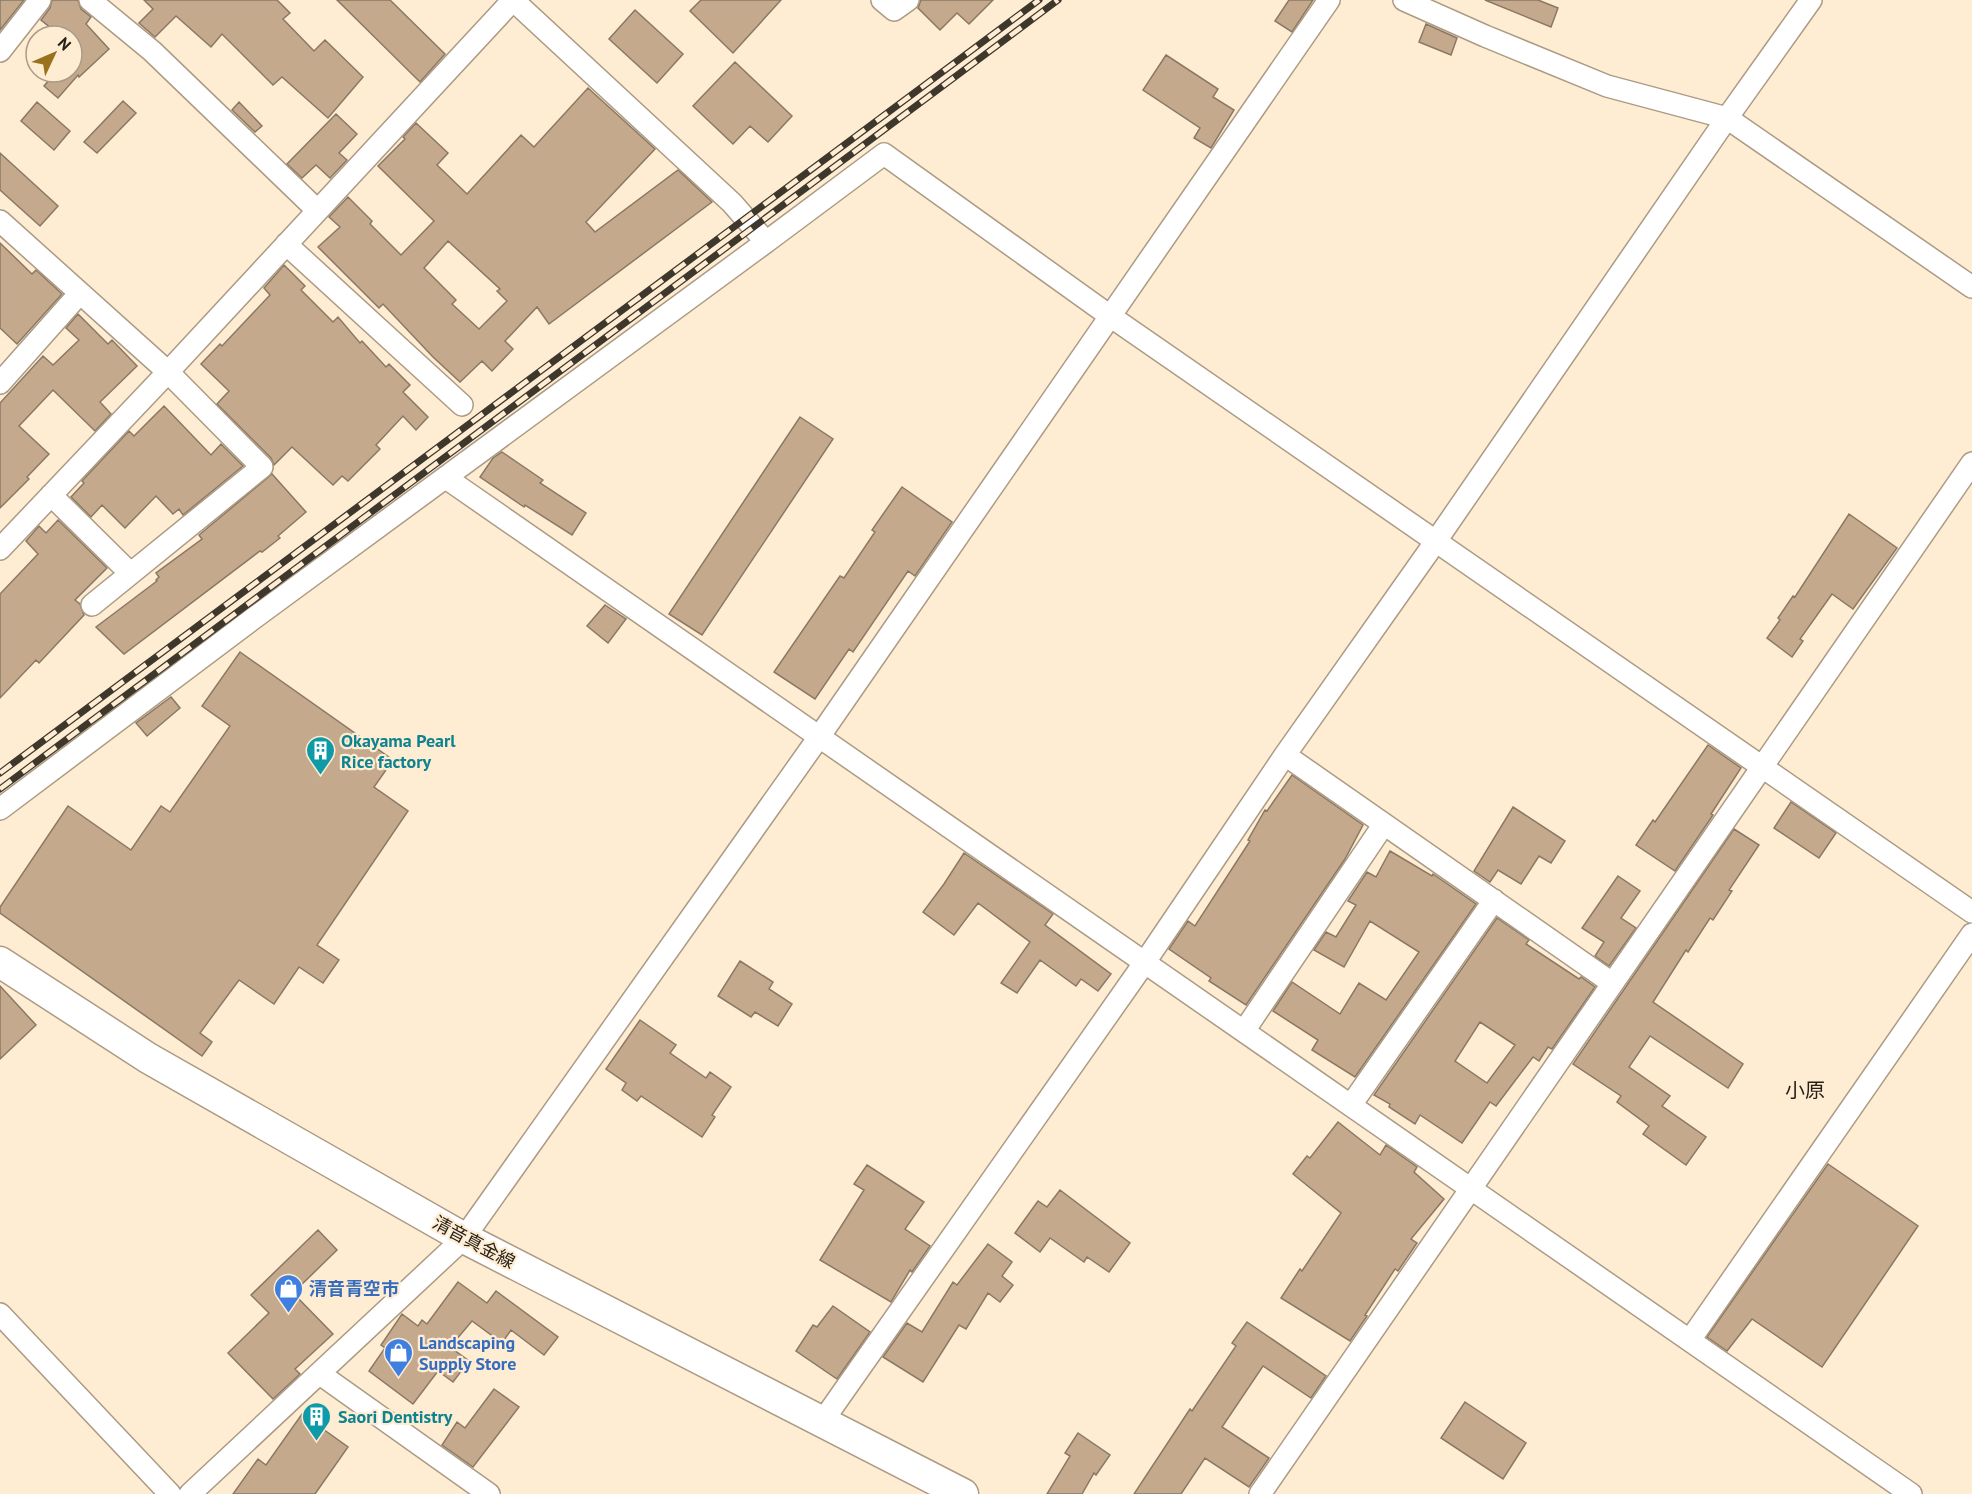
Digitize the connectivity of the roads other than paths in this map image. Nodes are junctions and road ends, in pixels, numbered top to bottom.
1 (40, 0) edge
2 (90, 0) edge
3 (882, 0) edge
4 (908, 0) edge
5 (1329, 0) edge
6 (1404, 0) edge
7 (1811, 0) edge
8 (0, 51) edge
9 (1727, 118) junction
10 (317, 210) junction
11 (1, 223) edge
12 (766, 242) junction
13 (286, 244) junction
14 (1972, 287) edge
15 (80, 293) junction
16 (1110, 316) junction
17 (168, 372) junction
18 (0, 383) edge
19 (462, 405) dead end
20 (1972, 463) edge
21 (446, 478) junction
22 (51, 495) junction
23 (3, 539) edge
24 (1436, 541) junction
25 (130, 573) junction
26 (92, 604) dead end
27 (819, 737) junction
28 (1285, 755) junction
29 (1762, 766) junction
30 (0, 809) edge
31 (1384, 824) junction
32 (1494, 900) junction
33 (1972, 912) edge
34 (1972, 934) edge
35 (0, 962) edge
36 (1144, 962) junction
37 (1612, 983) junction
38 (1244, 1031) junction
39 (1351, 1105) junction
40 (1470, 1188) junction
41 (464, 1238) junction
42 (0, 1314) edge
43 (1690, 1340) junction
44 (320, 1374) junction
45 (822, 1422) junction
46 (170, 1494) edge
47 (190, 1494) edge
48 (489, 1494) edge
49 (963, 1494) edge
50 (1260, 1494) edge
51 (1911, 1494) edge

1 - 8 street
2 - 10 street
3 - 4 street
5 - 16 street
6 - 9 street
7 - 9 street
9 - 14 street
9 - 24 street
10 - 12 street
10 - 13 street
11 - 15 street
12 - 16 street
12 - 21 street
13 - 17 street
13 - 19 street
15 - 17 street
15 - 18 street
16 - 24 street
16 - 27 street
17 - 22 street
17 - 25 street
20 - 29 street
21 - 27 street
21 - 30 street
22 - 23 street
22 - 25 street
24 - 28 street
24 - 29 street
25 - 26 street
27 - 36 street
27 - 41 street
28 - 31 street
28 - 36 street
29 - 33 street
29 - 37 street
31 - 32 street
31 - 38 street
32 - 37 street
32 - 39 street
34 - 43 street
35 - 41 main road, 清音真金線
36 - 38 street
36 - 45 street
37 - 40 street
38 - 39 street
39 - 40 street
40 - 43 street
40 - 50 street
41 - 44 street
41 - 45 main road, 清音真金線
42 - 46 street
43 - 51 street
44 - 47 street
44 - 48 street
45 - 49 main road, 清音真金線

